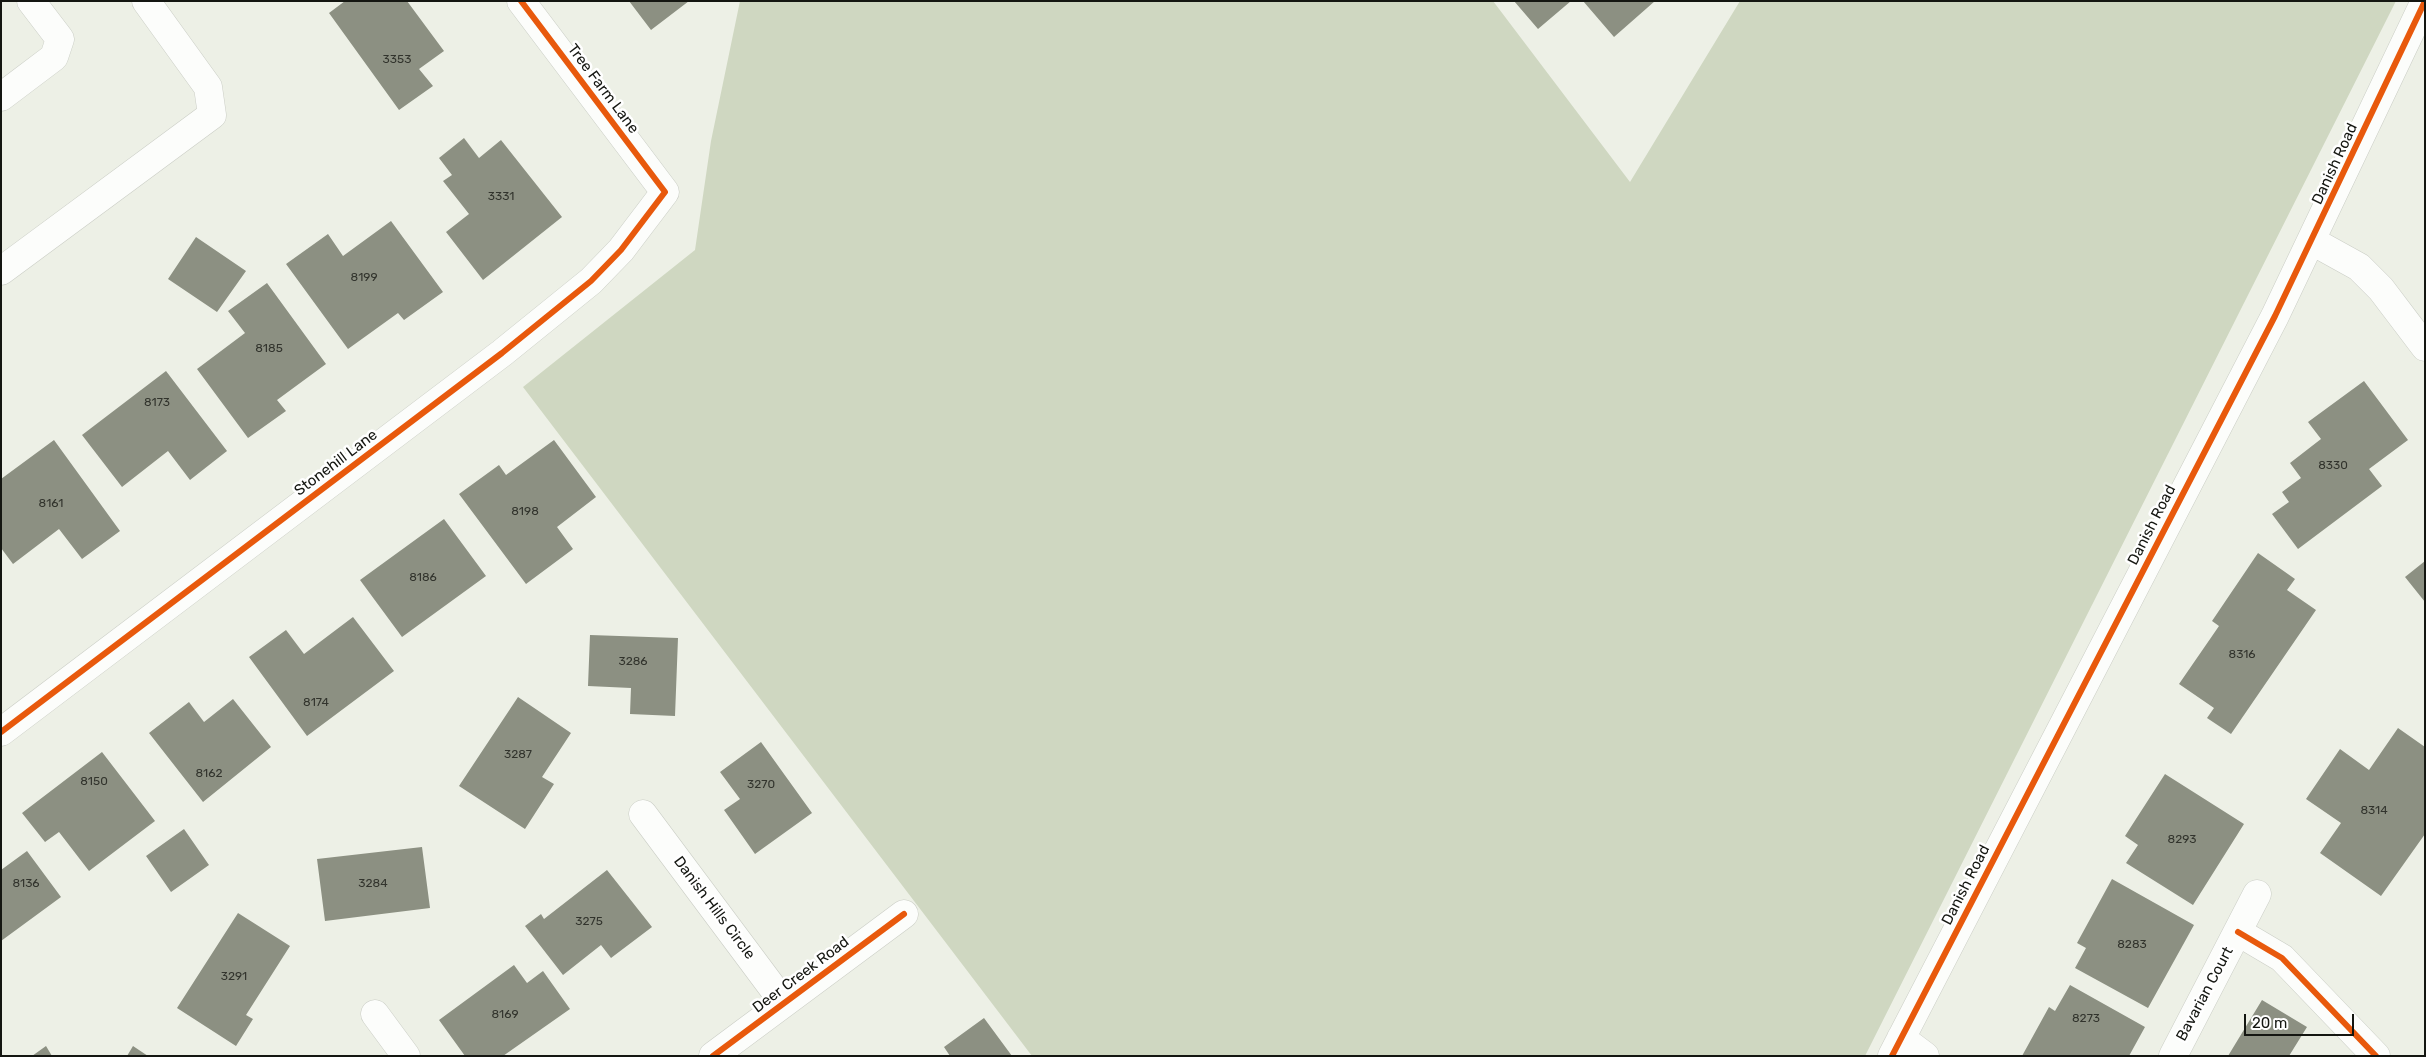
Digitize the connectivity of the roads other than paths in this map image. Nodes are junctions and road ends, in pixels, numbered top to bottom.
1 (31, 1) edge
2 (146, 1) edge
3 (521, 1) edge
4 (2425, 1) edge
5 (1, 97) edge
6 (665, 192) joint
7 (2312, 241) junction
8 (1, 271) edge
9 (2425, 347) edge
10 (1, 732) edge
11 (643, 814) dead end
12 (2257, 894) dead end
13 (904, 914) dead end
14 (2238, 932) junction
15 (784, 1003) junction
16 (375, 1014) dead end
17 (1896, 1047) edge
18 (406, 1056) edge
19 (713, 1056) edge
20 (1925, 1056) edge
21 (2172, 1056) edge
22 (2376, 1056) edge

1 - 5 street
2 - 8 street
3 - 6 street, Tree Farm Lane
4 - 7 street, Danish Road
6 - 10 street, Stonehill Lane
7 - 9 street
7 - 17 street, Danish Road
11 - 15 street, Danish Hills Circle
12 - 14 street, Bavarian Court
13 - 15 street, Deer Creek Road
14 - 21 street, Bavarian Court
14 - 22 street, Bavarian Court
15 - 19 street, Deer Creek Road
16 - 18 street
17 - 20 street

